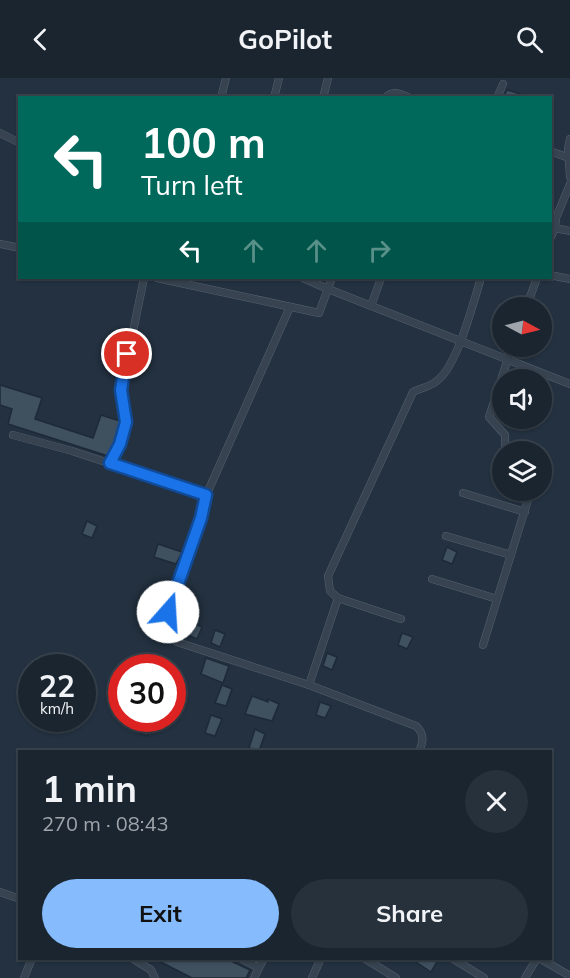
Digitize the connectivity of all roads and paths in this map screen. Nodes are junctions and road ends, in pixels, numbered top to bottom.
1 (226, 78) edge
2 (279, 78) edge
3 (328, 78) edge
4 (503, 84) dead end
5 (222, 96) edge
6 (274, 96) edge
7 (324, 96) edge
8 (388, 96) edge
9 (405, 96) edge
10 (498, 96) edge
11 (0, 133) edge
12 (570, 139) edge
13 (18, 142) edge
14 (552, 152) edge
15 (568, 158) junction
16 (570, 177) edge
17 (570, 184) edge
18 (553, 217) edge
19 (555, 228) junction
20 (570, 231) edge
21 (552, 235) edge
22 (0, 244) edge
23 (18, 248) edge
24 (552, 275) edge
25 (144, 279) edge
26 (162, 279) edge
27 (305, 279) edge
28 (332, 279) edge
29 (381, 279) edge
30 (481, 279) edge
31 (537, 279) edge
32 (570, 279) edge
33 (328, 289) junction
34 (530, 297) edge
35 (371, 306) junction
36 (290, 307) junction
37 (460, 341) junction
38 (509, 357) edge
39 (508, 360) junction
40 (570, 384) edge
41 (13, 435) dead end
42 (505, 441) edge
43 (110, 463) junction
44 (463, 493) dead end
45 (206, 495) junction
46 (528, 501) edge
47 (525, 512) junction
48 (446, 536) dead end
49 (511, 555) junction
50 (432, 579) dead end
51 (338, 598) junction
52 (497, 598) junction
53 (401, 619) dead end
54 (483, 645) dead end
55 (309, 685) junction
56 (420, 750) edge
57 (0, 892) edge
58 (18, 899) edge
59 (31, 960) edge
60 (135, 960) edge
61 (244, 960) edge
62 (263, 960) edge
63 (320, 960) edge
64 (367, 960) edge
65 (455, 960) edge
66 (537, 960) edge
67 (542, 960) edge
68 (259, 968) junction
69 (570, 976) edge
70 (24, 978) edge
71 (155, 978) edge
72 (254, 978) edge
73 (312, 978) edge
74 (396, 978) edge
75 (484, 978) edge
76 (525, 978) edge

1 - 5 street
2 - 6 street
3 - 7 street
4 - 10 street
8 - 9 street
11 - 13 street
12 - 15 street
14 - 15 street
15 - 16 street
17 - 18 street
18 - 19 street
19 - 20 street
19 - 21 street
22 - 23 street
24 - 32 street
25 - 43 street
26 - 36 street
27 - 33 street
28 - 33 street
29 - 35 street
30 - 37 street
31 - 34 street
33 - 35 street
33 - 36 street
35 - 37 street
36 - 45 street
37 - 39 street
37 - 51 street
38 - 39 street
39 - 40 street
39 - 42 street
41 - 43 street
43 - 45 street
44 - 47 street
45 - 55 street
46 - 47 street
47 - 49 street
48 - 49 street
49 - 52 street
50 - 52 street
51 - 53 street
51 - 55 street
52 - 54 street
55 - 56 street
57 - 58 street
59 - 70 street
60 - 71 street
61 - 68 street
62 - 68 street
63 - 73 street
64 - 74 street
65 - 75 street
66 - 76 street
67 - 69 street
68 - 72 street

